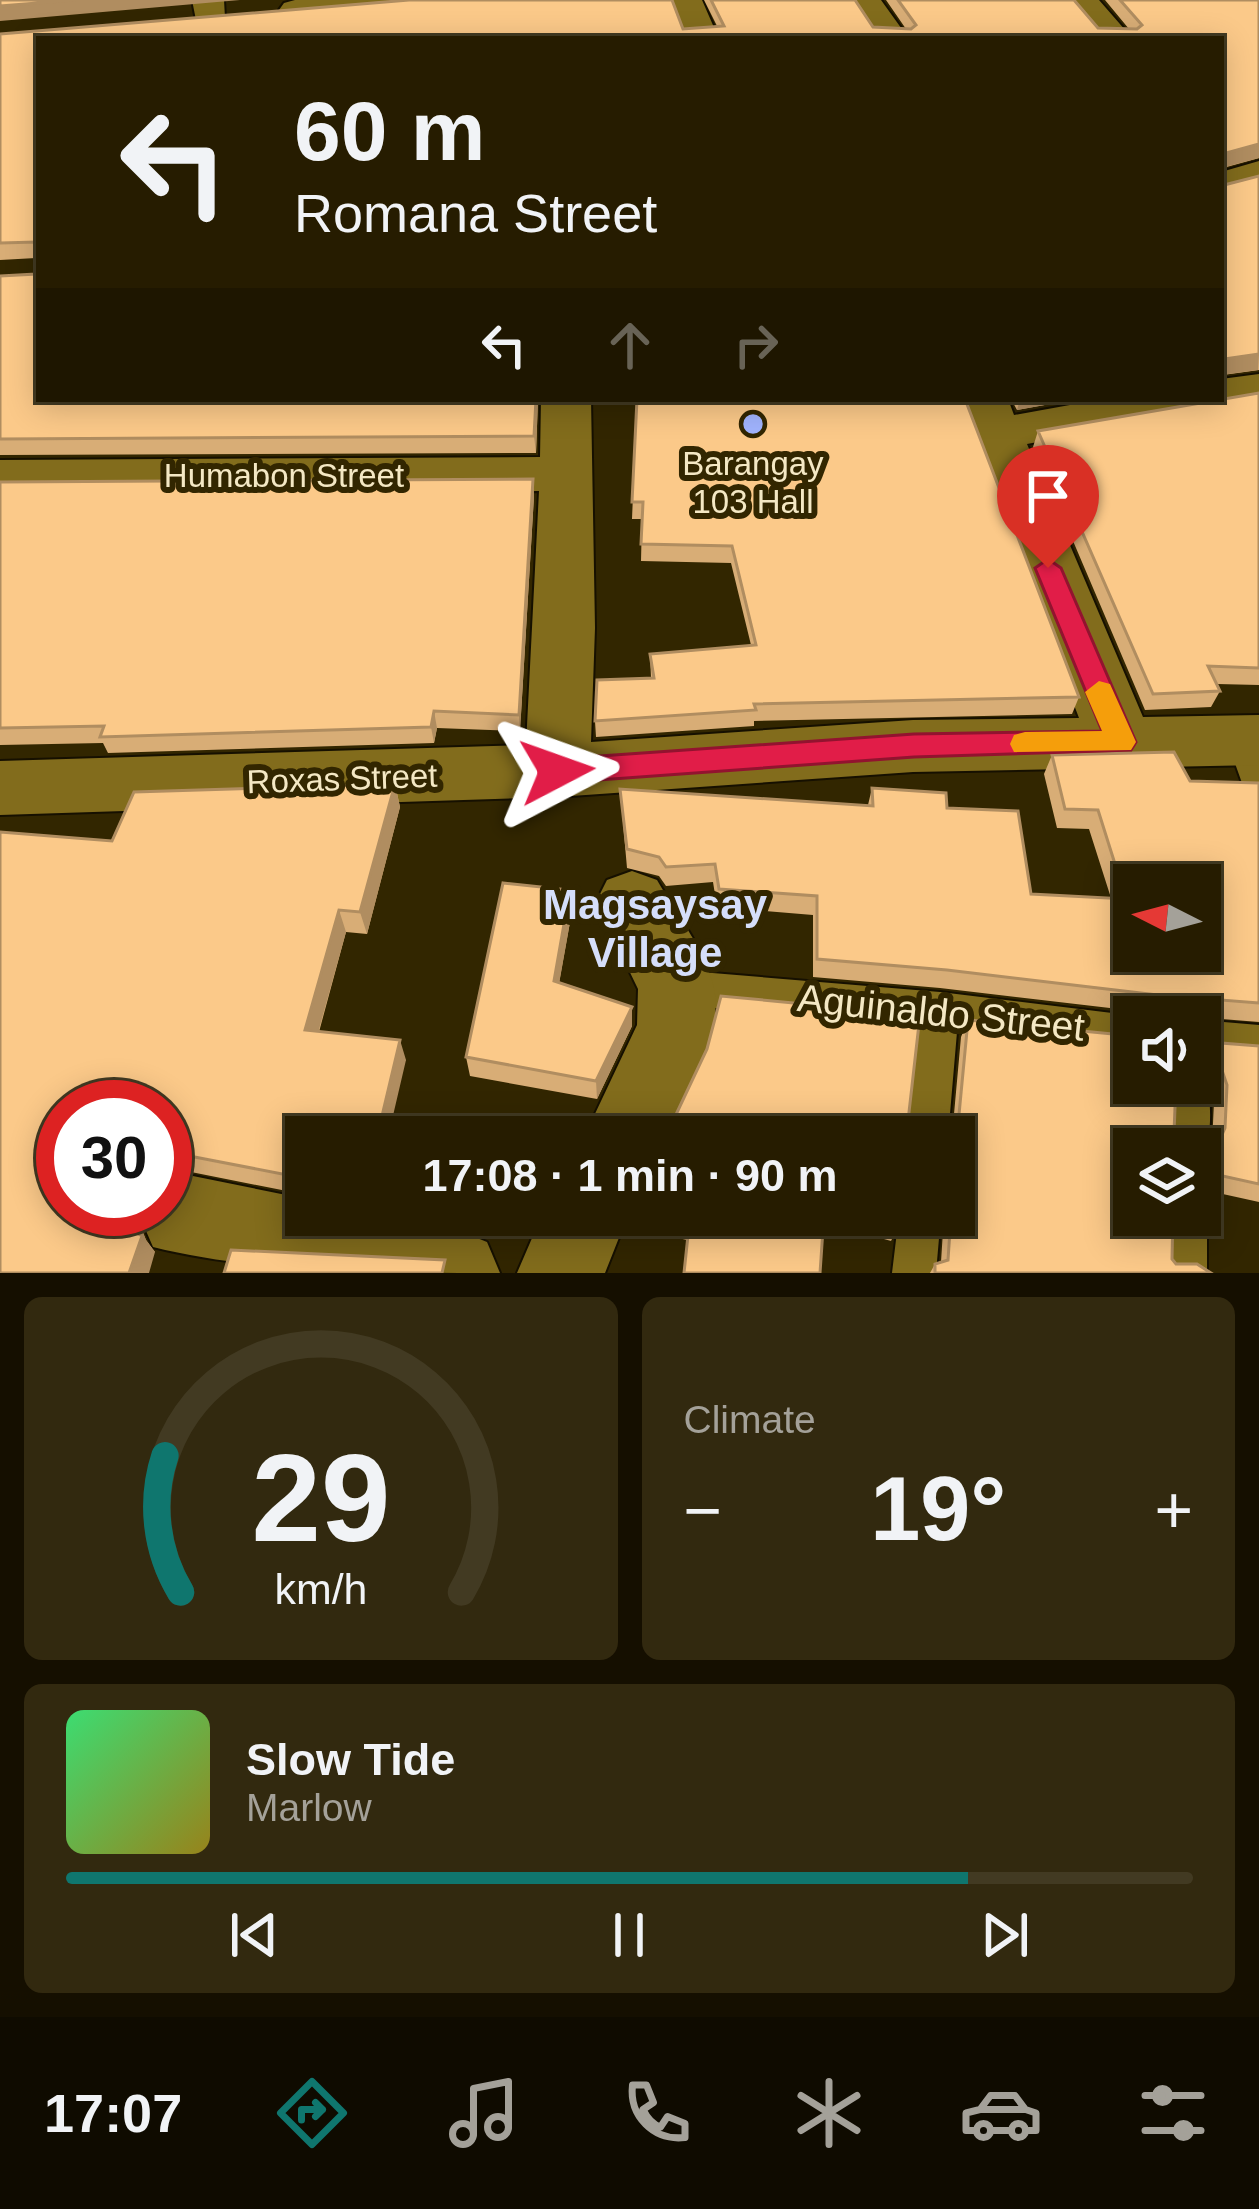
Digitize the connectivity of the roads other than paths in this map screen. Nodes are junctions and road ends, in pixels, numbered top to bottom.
1 (409, 0) edge
2 (686, 0) edge
3 (865, 0) edge
4 (1081, 0) edge
5 (374, 2) edge
6 (222, 17) edge
7 (389, 36) edge
8 (701, 36) edge
9 (890, 36) edge
10 (1113, 36) edge
11 (1259, 388) edge
12 (1224, 394) edge
13 (566, 402) edge
14 (1155, 402) edge
15 (989, 417) edge
16 (568, 474) junction
17 (0, 477) edge
18 (1121, 742) junction
19 (1254, 756) edge
20 (557, 771) junction
21 (0, 788) edge
22 (632, 902) dead end
23 (676, 988) junction
24 (940, 1010) junction
25 (1113, 1029) edge
26 (1221, 1040) edge
27 (1259, 1043) edge
28 (635, 1116) edge
29 (929, 1116) edge
30 (192, 1219) edge
31 (576, 1236) edge
32 (918, 1236) edge
33 (1186, 1236) edge
34 (456, 1273) edge
35 (561, 1273) edge
36 (914, 1273) edge
37 (1185, 1273) edge

1 - 5 street
2 - 8 street
3 - 9 street
4 - 10 street
5 - 6 street
5 - 7 street
11 - 12 street
13 - 16 street
14 - 15 street
15 - 18 street
16 - 17 street, Humabon Street
16 - 20 street
18 - 19 street, Roxas Street
18 - 20 street, Roxas Street
20 - 21 street, Roxas Street
22 - 23 street
23 - 24 lane, Aguinaldo Street
23 - 28 street
24 - 25 lane, Aguinaldo Street
24 - 29 lane
26 - 27 lane
30 - 34 street
31 - 35 street
32 - 36 lane
33 - 37 lane

